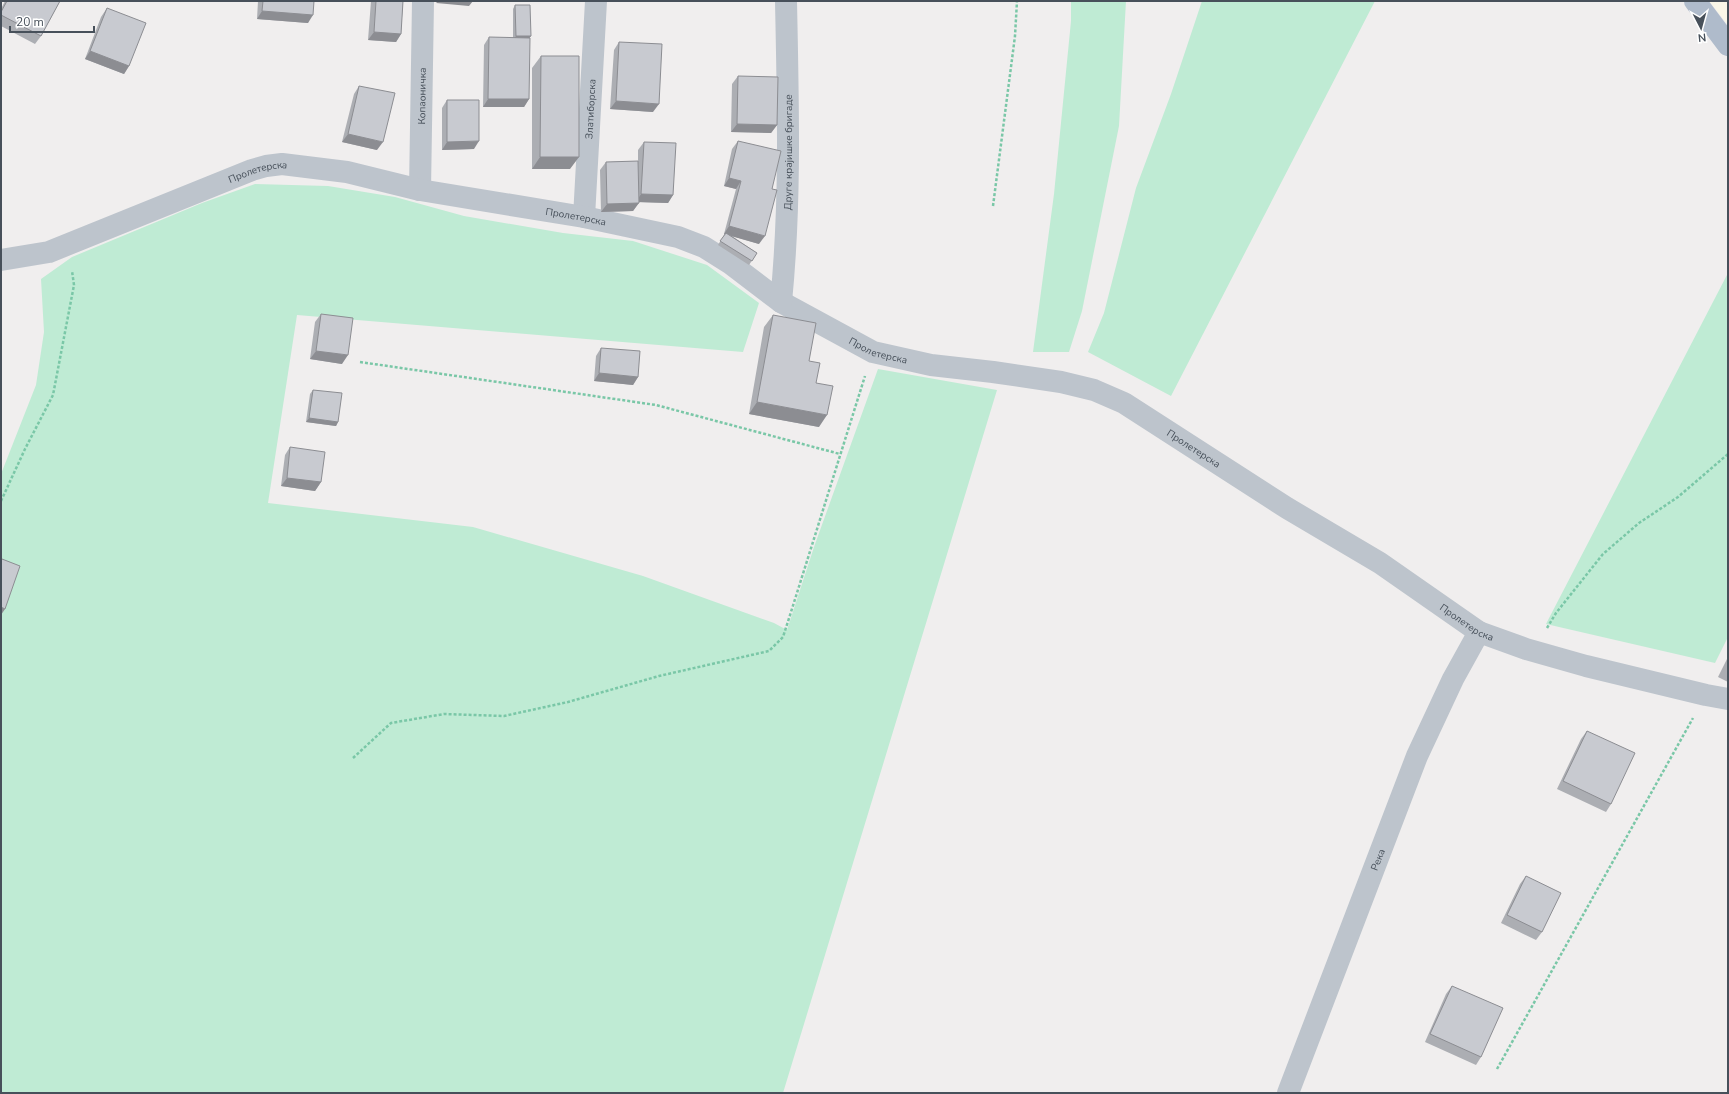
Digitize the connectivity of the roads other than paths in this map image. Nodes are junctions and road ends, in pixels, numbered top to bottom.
1 (423, 1) edge
2 (596, 1) edge
3 (786, 1) edge
4 (1695, 1) edge
5 (1728, 45) edge
6 (420, 190) junction
7 (584, 217) junction
8 (1, 260) edge
9 (781, 302) junction
10 (1479, 632) junction
11 (1728, 699) edge
12 (1288, 1093) edge

1 - 6 street, Копаоничка
2 - 7 street, Златиборска
3 - 9 street, Друге крајишке бригаде
4 - 5 main road
6 - 7 street, Пролетерска
6 - 8 street, Пролетерска
7 - 9 street, Пролетерска
9 - 10 street, Пролетерска
10 - 11 street, Пролетерска
10 - 12 street, Река

